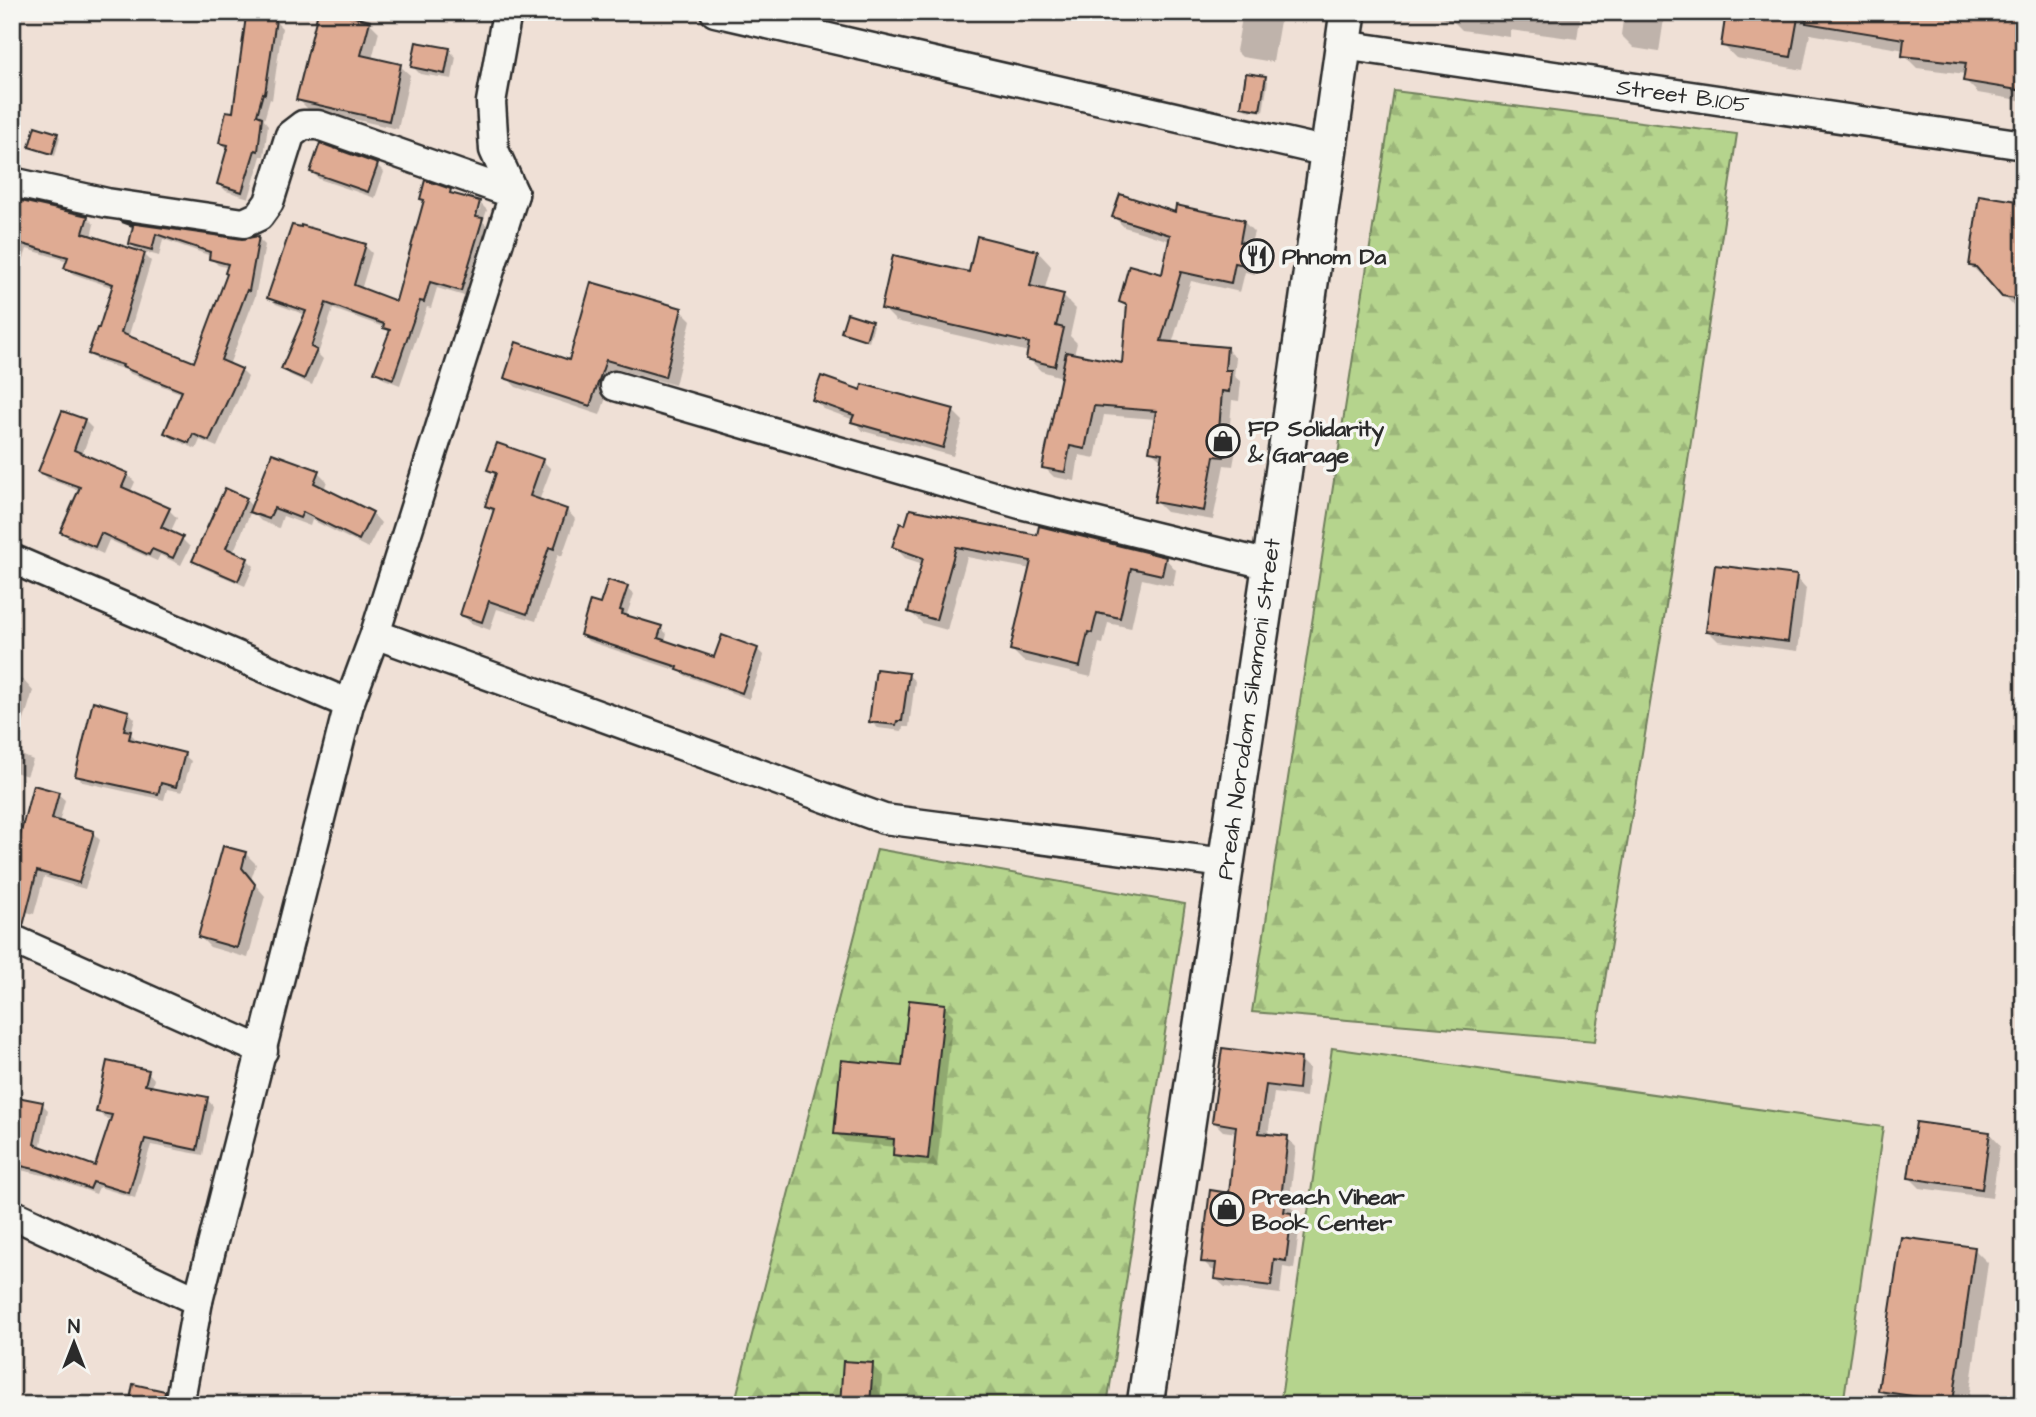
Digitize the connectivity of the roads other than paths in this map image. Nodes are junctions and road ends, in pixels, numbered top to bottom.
1 (508, 12) edge
2 (715, 12) edge
3 (1345, 29) edge
4 (2024, 145) edge
5 (1328, 152) junction
6 (12, 182) edge
7 (514, 194) junction
8 (615, 386) dead end
9 (12, 559) edge
10 (1270, 565) junction
11 (375, 634) junction
12 (349, 704) junction
13 (1225, 863) junction
14 (12, 939) edge
15 (263, 1051) junction
16 (12, 1214) edge
17 (198, 1301) junction
18 (178, 1405) edge
19 (1145, 1405) edge

1 - 7 street
2 - 5 street
3 - 4 street, Street B.105
3 - 5 main road, Preah Norodom Sihamoni Street
5 - 10 main road, Preah Norodom Sihamoni Street
6 - 7 street
7 - 11 street
8 - 10 street
9 - 12 street
10 - 13 main road, Preah Norodom Sihamoni Street
11 - 12 street
11 - 13 street
12 - 15 street
13 - 19 main road, Preah Norodom Sihamoni Street
14 - 15 street
15 - 17 street
16 - 17 street
17 - 18 street

